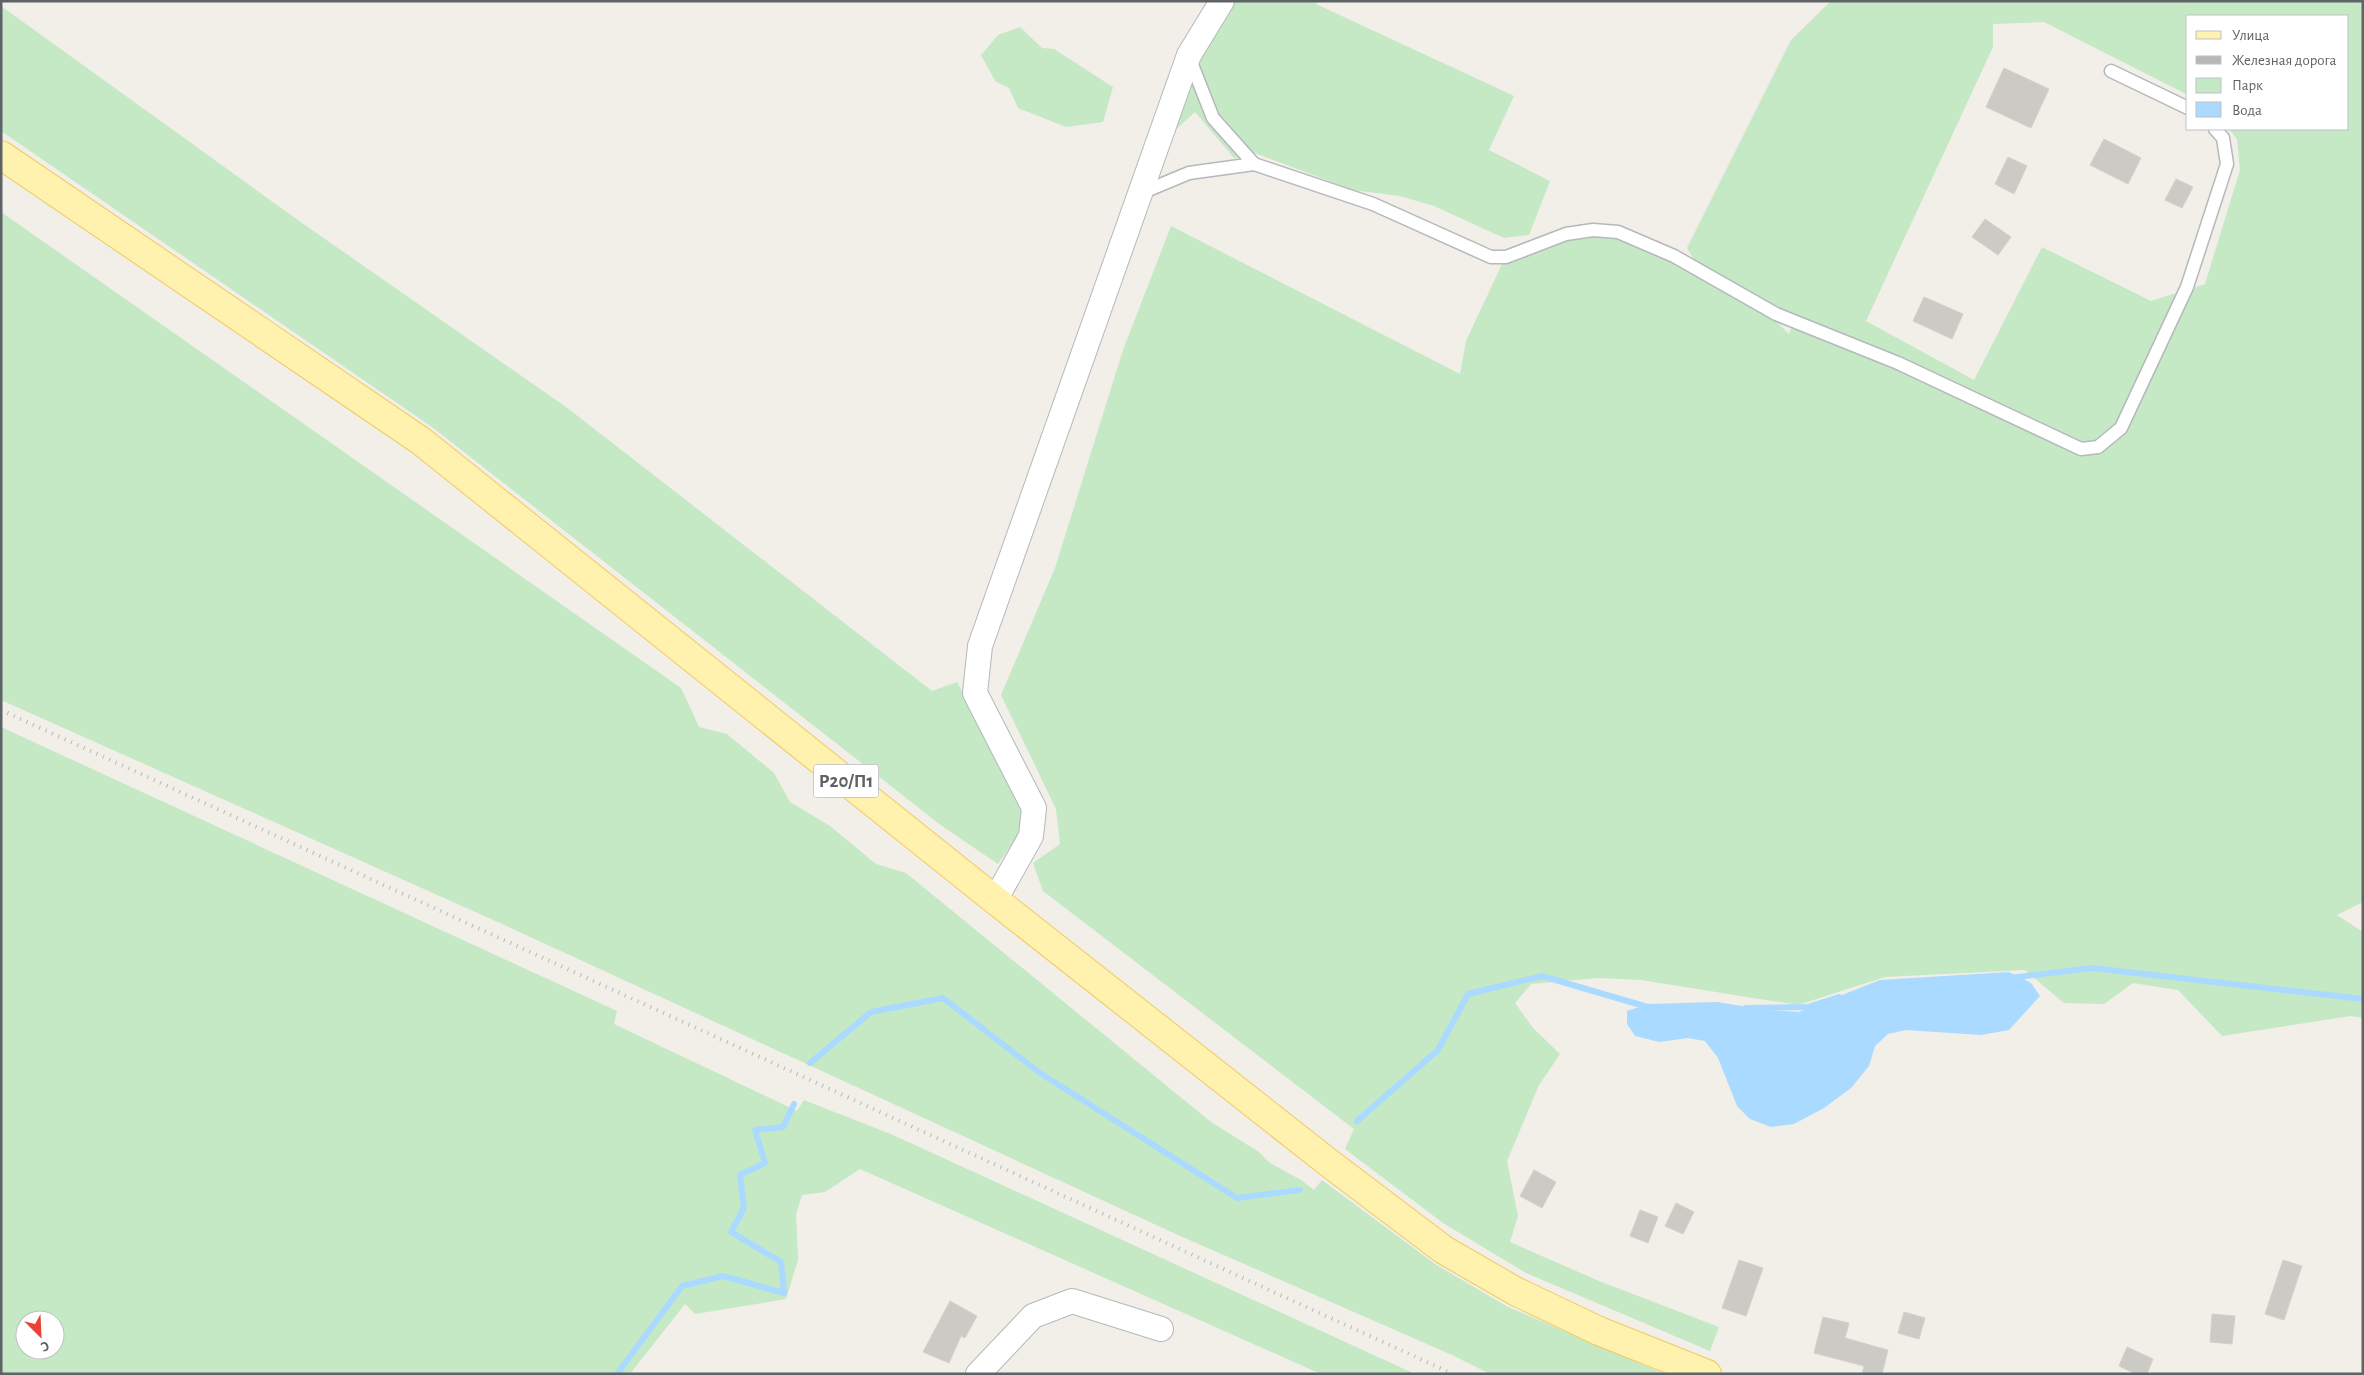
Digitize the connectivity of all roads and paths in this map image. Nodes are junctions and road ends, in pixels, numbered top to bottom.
1 (1222, 1) edge
2 (1189, 55) junction
3 (2111, 71) dead end
4 (2186, 107) edge
5 (2216, 130) edge
6 (1, 156) edge
7 (1254, 164) junction
8 (1138, 194) junction
9 (995, 900) junction
10 (1161, 1329) dead end
11 (978, 1374) edge
12 (1707, 1374) edge

1 - 2 street
2 - 7 lane
2 - 8 street
3 - 4 lane
5 - 7 lane
6 - 9 main road, Р20/П1
7 - 8 lane
8 - 9 street
9 - 12 main road, Р20/П1
10 - 11 street

